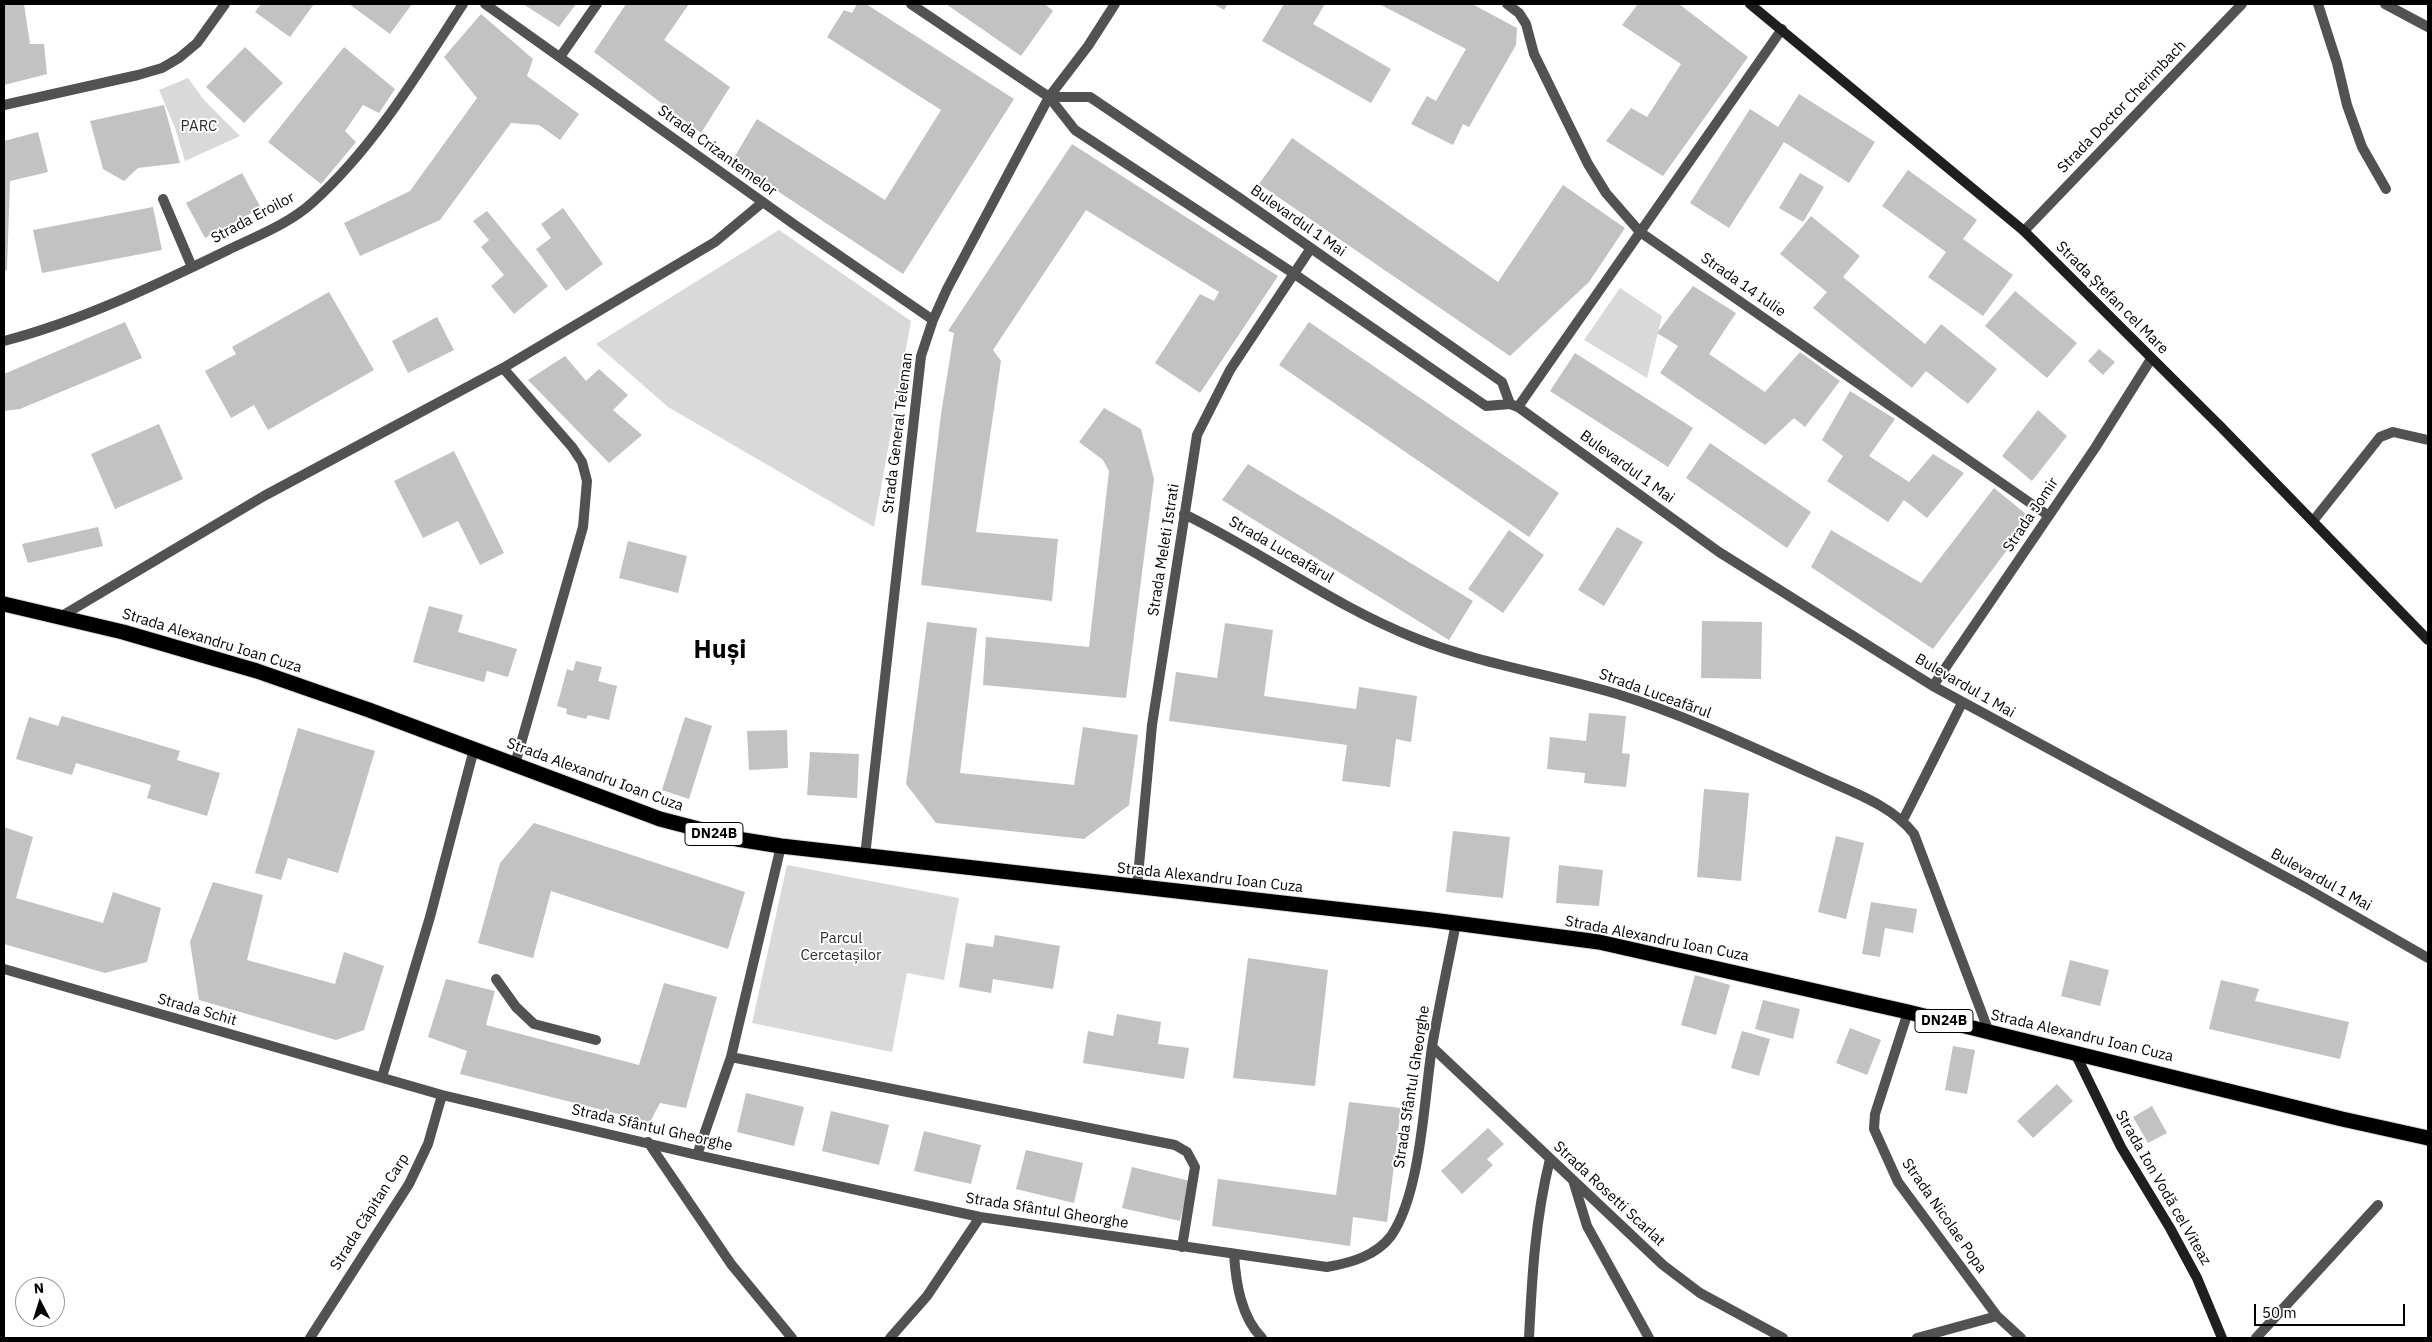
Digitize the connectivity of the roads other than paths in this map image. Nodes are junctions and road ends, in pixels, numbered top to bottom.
1 (225, 4) edge
2 (463, 4) edge
3 (485, 4) edge
4 (597, 4) edge
5 (911, 4) edge
6 (1115, 4) edge
7 (1507, 4) edge
8 (1750, 4) edge
9 (2242, 4) edge
10 (2318, 4) edge
11 (2385, 4) edge
12 (2428, 27) edge
13 (1782, 29) junction
14 (560, 57) junction
15 (1049, 97) junction
16 (4, 105) edge
17 (2386, 189) dead end
18 (163, 199) dead end
19 (763, 202) junction
20 (2024, 231) junction
21 (1640, 232) junction
22 (1311, 248) junction
23 (192, 267) junction
24 (1293, 273) junction
25 (933, 320) junction
26 (4, 341) edge
27 (2152, 359) junction
28 (503, 368) junction
29 (1514, 405) junction
30 (2428, 440) edge
31 (1184, 514) junction
32 (2049, 516) junction
33 (2313, 521) junction
34 (4, 604) edge
35 (60, 617) junction
36 (2428, 640) edge
37 (1933, 686) junction
38 (1962, 703) junction
39 (474, 749) junction
40 (515, 764) junction
41 (1903, 820) junction
42 (782, 846) junction
43 (865, 856) junction
44 (1137, 887) junction
45 (1456, 923) junction
46 (2428, 958) edge
47 (4, 969) edge
48 (496, 979) dead end
49 (1908, 1012) junction
50 (1989, 1032) junction
51 (596, 1040) dead end
52 (1432, 1046) junction
53 (2075, 1053) junction
54 (731, 1057) junction
55 (382, 1077) junction
56 (442, 1095) junction
57 (2428, 1138) edge
58 (648, 1142) junction
59 (697, 1155) junction
60 (1550, 1159) junction
61 (1573, 1180) junction
62 (2378, 1205) dead end
63 (980, 1217) junction
64 (1182, 1247) junction
65 (1234, 1255) junction
66 (1997, 1316) junction
67 (310, 1338) edge
68 (792, 1338) edge
69 (890, 1338) edge
70 (1261, 1338) edge
71 (1529, 1338) edge
72 (1649, 1338) edge
73 (1783, 1338) edge
74 (1917, 1338) edge
75 (2021, 1338) edge
76 (2222, 1338) edge
77 (2256, 1338) edge

1 - 16 street
2 - 23 street, Strada Eroilor
3 - 14 street, Strada Crizantemelor
4 - 14 street
5 - 15 street
6 - 15 street, Strada General Teleman
7 - 21 street, Strada 14 Iulie
8 - 13 street, Strada Ștefan cel Mare
9 - 20 street, Strada Doctor Cherimbach
10 - 17 street
11 - 12 street
13 - 20 street, Strada Ștefan cel Mare
13 - 21 street
14 - 19 street, Strada Crizantemelor
15 - 22 street, Bulevardul 1 Mai
15 - 24 street
15 - 25 street, Strada General Teleman
18 - 23 street
19 - 25 street, Strada Crizantemelor
19 - 28 street
20 - 27 street, Strada Ștefan cel Mare
21 - 29 street
21 - 32 street, Strada 14 Iulie
22 - 24 street, Strada Meleti Istrati
22 - 29 street, Bulevardul 1 Mai
23 - 26 street, Strada Eroilor
24 - 29 street
24 - 31 street, Strada Meleti Istrati
25 - 43 street, Strada General Teleman
27 - 32 street, Strada Jomir
27 - 33 street, Strada Ștefan cel Mare
28 - 35 street
28 - 40 street
29 - 37 street, Bulevardul 1 Mai
30 - 33 street
31 - 41 street, Strada Luceafărul
31 - 44 street, Strada Meleti Istrati
32 - 37 street, Strada Jomir
33 - 36 street, Strada Ștefan cel Mare
34 - 35 highway, Strada Alexandru Ioan Cuza / DN24B
35 - 39 highway, Strada Alexandru Ioan Cuza / DN24B
37 - 38 street, Bulevardul 1 Mai
38 - 41 street
38 - 46 street, Bulevardul 1 Mai
39 - 40 highway, Strada Alexandru Ioan Cuza / DN24B
39 - 55 street
40 - 42 highway, Strada Alexandru Ioan Cuza / DN24B
41 - 50 street, Strada Luceafărul
42 - 43 highway, Strada Alexandru Ioan Cuza / DN24B
42 - 54 street
43 - 44 highway, Strada Alexandru Ioan Cuza / DN24B
44 - 45 highway, Strada Alexandru Ioan Cuza / DN24B
45 - 49 highway, Strada Alexandru Ioan Cuza / DN24B
45 - 52 street, Strada Sfântul Gheorghe
47 - 55 street, Strada Schit
48 - 51 street
49 - 50 highway, Strada Alexandru Ioan Cuza / DN24B
49 - 66 street, Strada Nicolae Popa
50 - 53 highway, Strada Alexandru Ioan Cuza / DN24B
52 - 60 street, Strada Rosetti Scarlat
52 - 65 street, Strada Sfântul Gheorghe
53 - 57 highway, Strada Alexandru Ioan Cuza / DN24B
53 - 76 street, Strada Ion Vodă cel Viteaz
54 - 59 street
54 - 64 street
55 - 56 street, Strada Sfântul Gheorghe
56 - 58 street, Strada Sfântul Gheorghe
56 - 67 street, Strada Căpitan Carp
58 - 59 street, Strada Sfântul Gheorghe
58 - 68 street
59 - 63 street, Strada Sfântul Gheorghe
60 - 61 street, Strada Rosetti Scarlat
60 - 71 street
61 - 72 street
61 - 73 street, Strada Rosetti Scarlat
62 - 77 street
63 - 64 street, Strada Sfântul Gheorghe
63 - 69 street
64 - 65 street, Strada Sfântul Gheorghe
65 - 70 street
66 - 74 street
66 - 75 street, Strada Nicolae Popa

